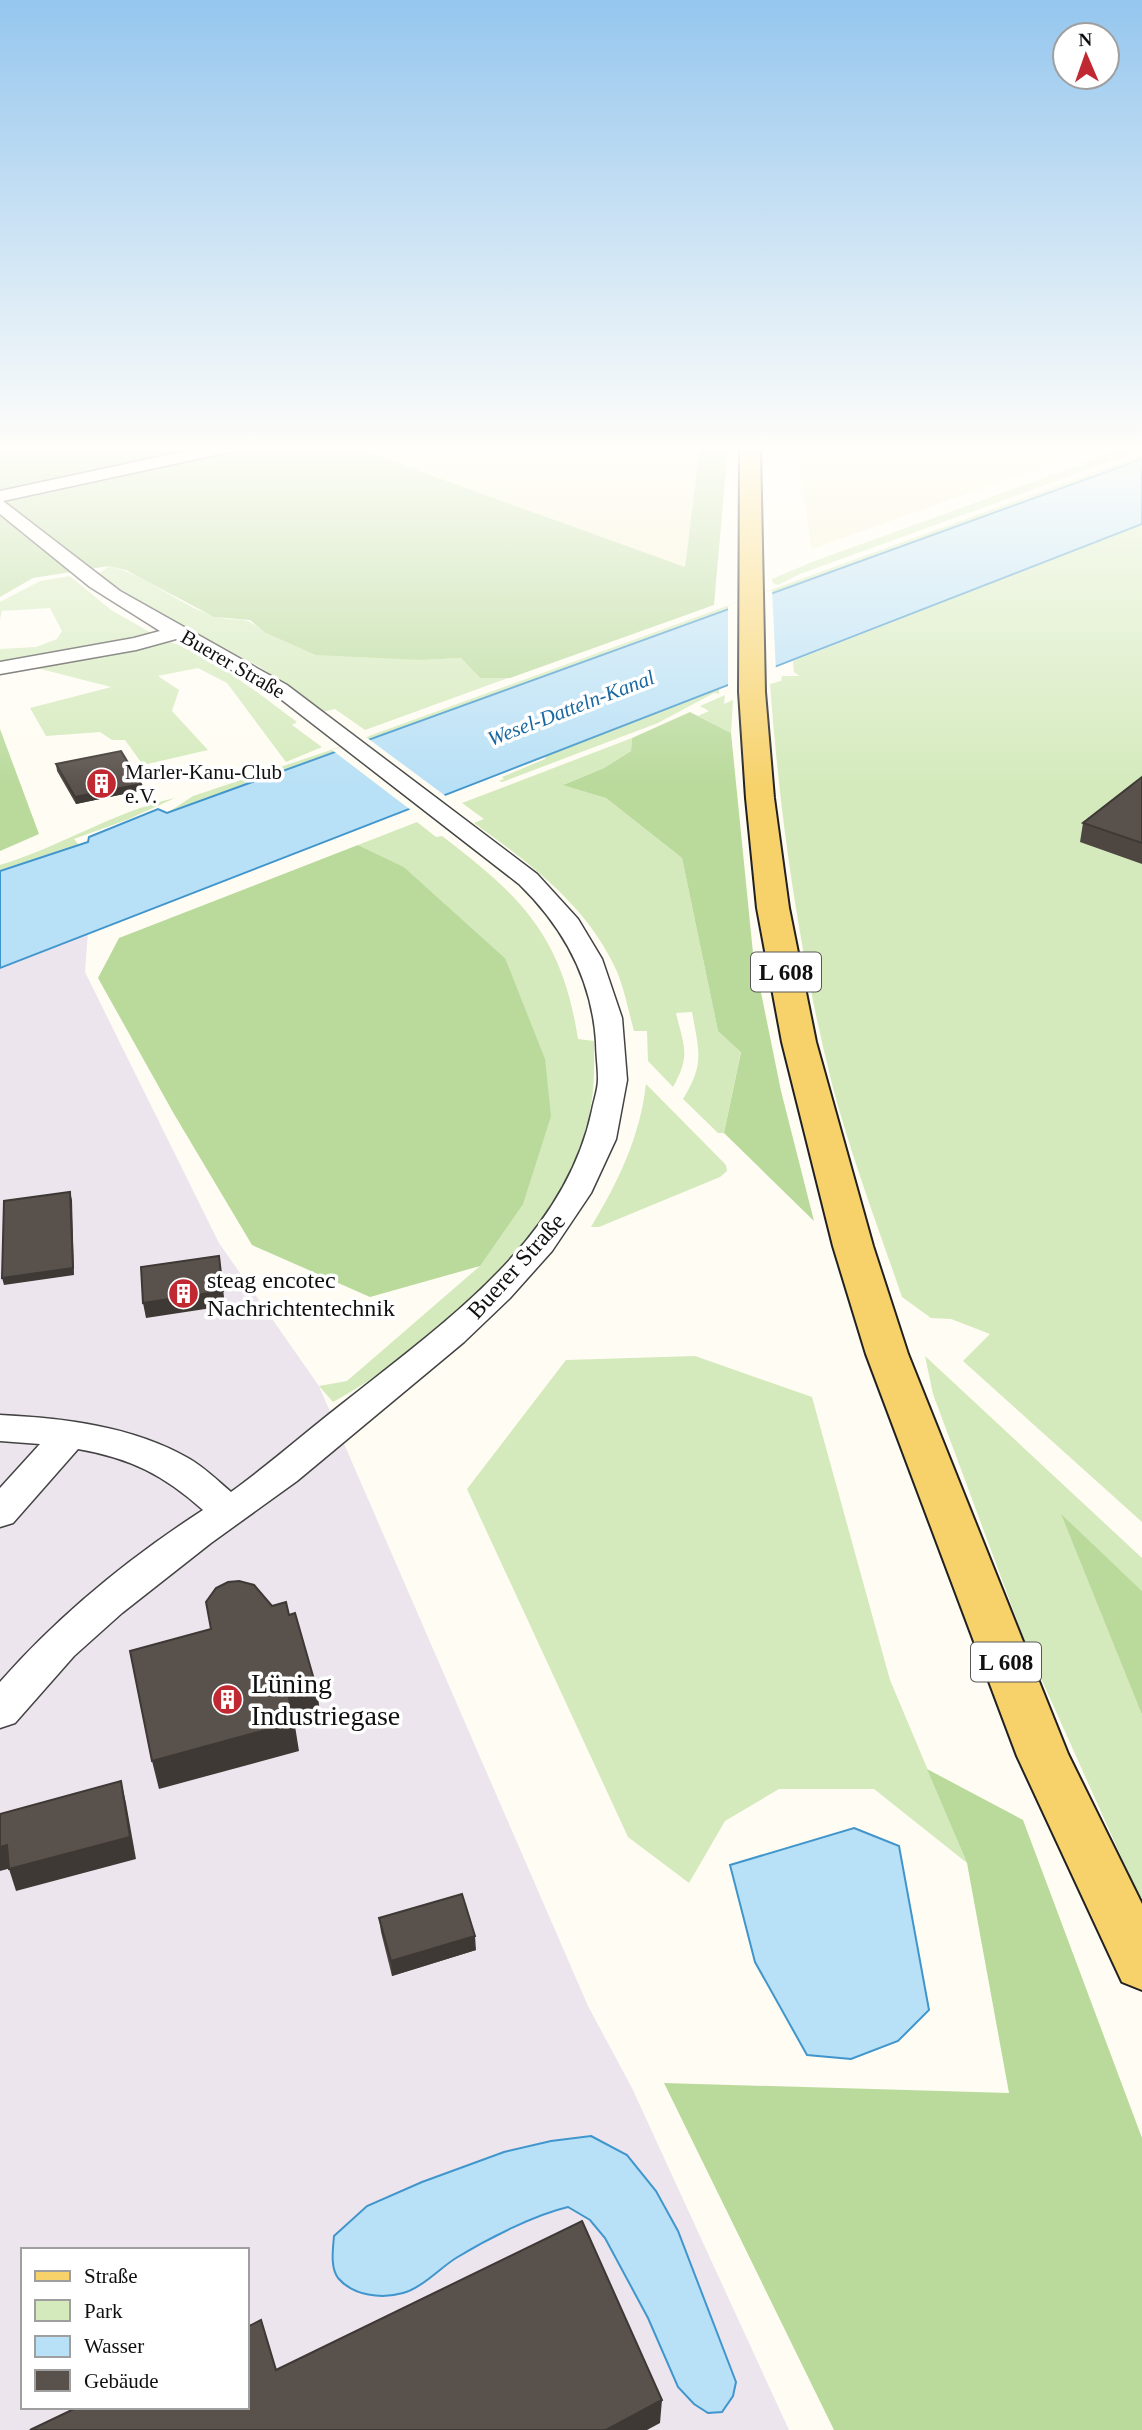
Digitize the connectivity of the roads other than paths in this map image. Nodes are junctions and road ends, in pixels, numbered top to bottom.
1 (70, 560) edge
2 (750, 560) edge
3 (179, 632) junction
4 (0, 668) edge
5 (0, 1428) edge
6 (70, 1434) junction
7 (229, 1511) junction
8 (0, 1513) edge
9 (0, 1712) edge
10 (1142, 1963) edge

1 - 3 street, Buerer Straße
2 - 10 main road, L 608
3 - 4 street
3 - 7 street, Buerer Straße
5 - 6 street
6 - 7 street
6 - 8 street
7 - 9 street, Buerer Straße

